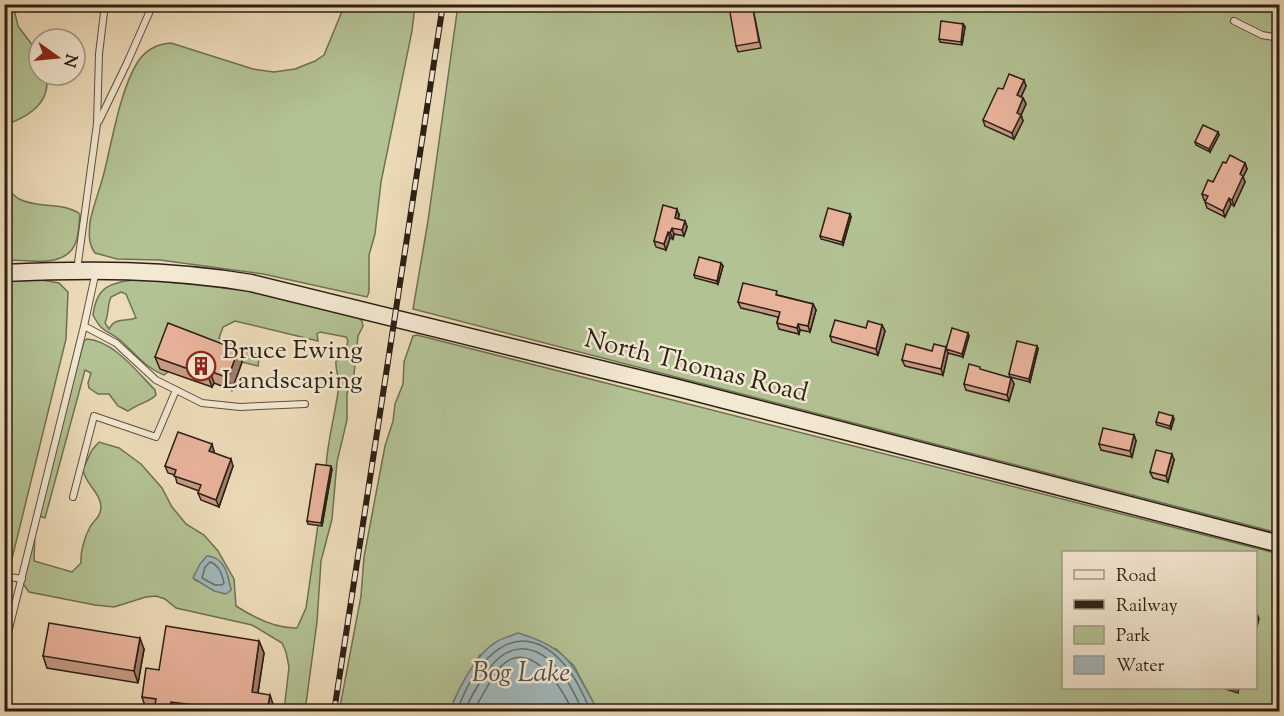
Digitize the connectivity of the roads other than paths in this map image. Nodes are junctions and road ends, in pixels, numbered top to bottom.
1 (105, 4) edge
2 (153, 4) edge
3 (1234, 21) dead end
4 (1280, 38) edge
5 (97, 124) junction
6 (76, 271) junction
7 (96, 271) junction
8 (4, 273) edge
9 (84, 326) junction
10 (176, 390) junction
11 (305, 404) dead end
12 (73, 497) dead end
13 (1280, 544) edge
14 (4, 576) edge
15 (22, 579) junction
16 (4, 649) edge

1 - 5 lane
2 - 5 lane
3 - 4 lane
5 - 6 lane
6 - 7 main road, North Thomas Road
6 - 8 main road, North Thomas Road
7 - 9 lane
7 - 13 main road, North Thomas Road
9 - 10 lane
9 - 15 lane
10 - 11 lane
10 - 12 lane
14 - 15 lane
15 - 16 lane

